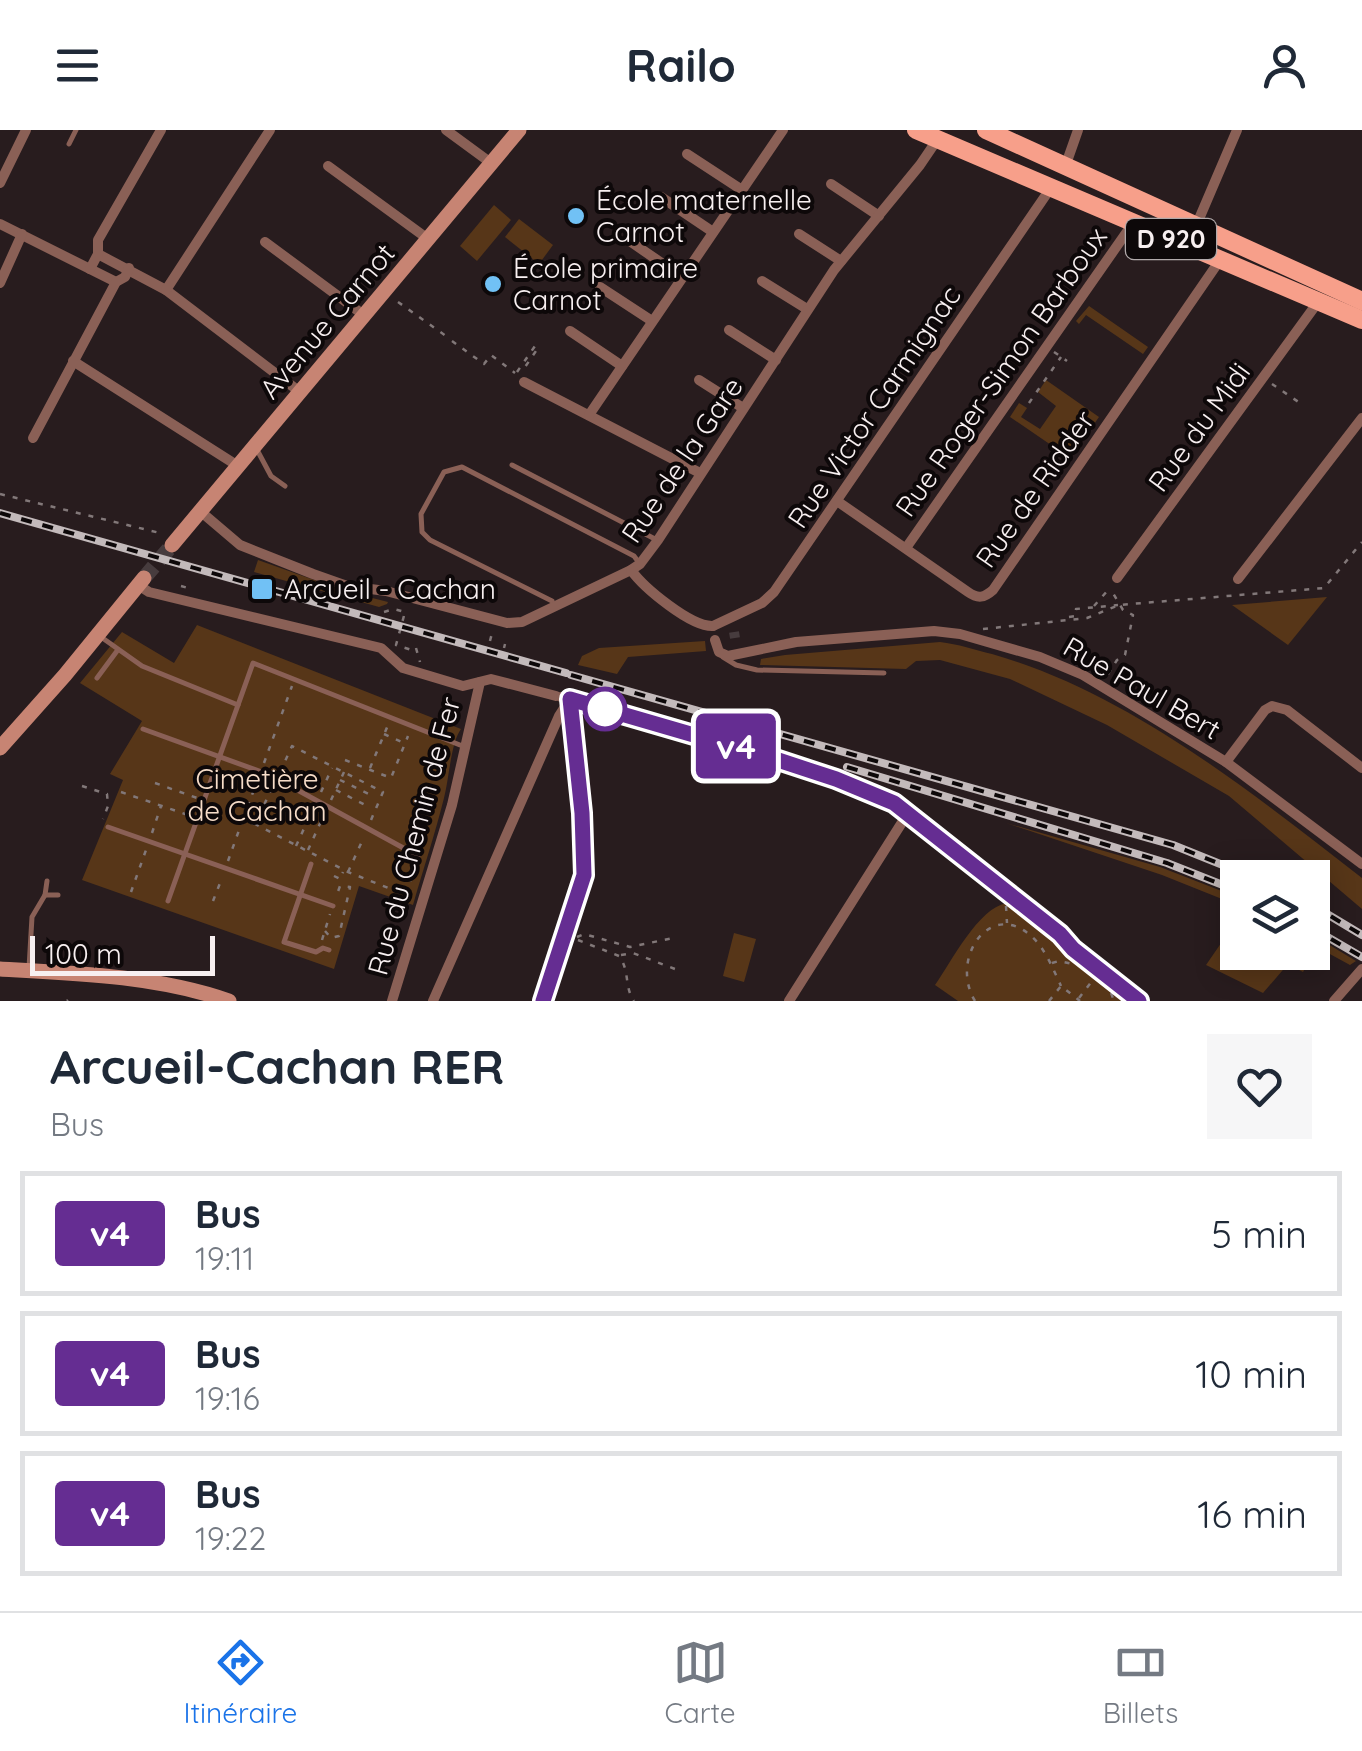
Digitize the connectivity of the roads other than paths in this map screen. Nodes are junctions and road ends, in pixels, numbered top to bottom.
1 (26, 130) edge
2 (76, 130) edge
3 (161, 130) edge
4 (270, 130) edge
5 (446, 130) edge
6 (519, 130) edge
7 (783, 130) edge
8 (916, 130) edge
9 (1078, 130) edge
10 (1237, 130) edge
11 (991, 131) edge
12 (937, 140) junction
13 (69, 144) dead end
14 (686, 154) dead end
15 (980, 159) junction
16 (491, 163) junction
17 (328, 166) dead end
18 (1064, 167) junction
19 (0, 183) edge
20 (830, 184) dead end
21 (1050, 189) junction
22 (742, 190) junction
23 (661, 197) dead end
24 (878, 216) junction
25 (1132, 223) junction
26 (0, 224) edge
27 (1196, 226) junction
28 (713, 232) junction
29 (22, 234) junction
30 (799, 234) dead end
31 (428, 239) junction
32 (265, 242) dead end
33 (630, 242) dead end
34 (98, 254) junction
35 (1220, 260) junction
36 (841, 261) junction
37 (130, 268) junction
38 (90, 269) junction
39 (682, 278) junction
40 (762, 281) dead end
41 (116, 282) junction
42 (0, 283) edge
43 (600, 287) dead end
44 (166, 290) junction
45 (1356, 293) edge
46 (1318, 302) junction
47 (807, 309) junction
48 (365, 316) junction
49 (1362, 320) edge
50 (652, 321) junction
51 (729, 330) dead end
52 (570, 332) dead end
53 (776, 360) junction
54 (73, 362) junction
55 (622, 366) junction
56 (520, 378) road end
57 (699, 380) dead end
58 (300, 392) junction
59 (743, 408) junction
60 (589, 415) junction
61 (1362, 418) edge
62 (33, 438) dead end
63 (255, 445) junction
64 (512, 465) dead end
65 (238, 466) junction
66 (700, 473) junction
67 (284, 486) dead end
68 (837, 501) junction
69 (200, 511) junction
70 (168, 540) tunnel mouth
71 (658, 540) junction
72 (906, 548) junction
73 (635, 567) junction
74 (141, 581) joint
75 (1114, 583) road end
76 (1239, 583) road end
77 (552, 601) dead end
78 (733, 617) junction
79 (714, 633) junction
80 (98, 635) junction
81 (749, 649) junction
82 (117, 651) junction
83 (721, 655) junction
84 (884, 673) dead end
85 (98, 678) dead end
86 (480, 682) junction
87 (562, 697) junction
88 (238, 705) junction
89 (143, 729) dead end
90 (465, 747) junction
91 (0, 748) edge
92 (220, 756) junction
93 (1226, 762) junction
94 (1362, 768) edge
95 (908, 813) junction
96 (108, 827) dead end
97 (185, 854) junction
98 (418, 856) road end
99 (311, 864) dead end
100 (1362, 864) edge
101 (47, 881) dead end
102 (45, 894) junction
103 (300, 894) junction
104 (58, 895) dead end
105 (168, 900) dead end
106 (333, 906) road end
107 (329, 950) dead end
108 (0, 969) edge
109 (29, 970) junction
110 (1362, 970) edge
111 (229, 1001) edge
112 (392, 1001) edge
113 (433, 1001) edge
114 (543, 1001) edge
115 (789, 1001) edge
116 (1139, 1001) edge
117 (1334, 1001) edge

1 - 19 street
2 - 13 lane
3 - 34 street
4 - 44 street
5 - 16 street
6 - 16 street, Avenue Carnot
7 - 22 street
8 - 12 main road, D 920
9 - 18 street
10 - 27 street
11 - 15 main road
11 - 18 main road, D 920
12 - 15 main road, D 920
12 - 24 street, Rue de la Gare
14 - 22 street
15 - 21 main road, D 920
16 - 31 street, Avenue Carnot
17 - 31 street
18 - 27 main road, D 920
20 - 24 street
21 - 25 main road, D 920
21 - 68 street, Rue Victor Carmignac
22 - 28 street
23 - 28 street
24 - 36 street, Rue de la Gare
25 - 35 main road, D 920
25 - 72 street, Rue Roger-Simon Barboux
26 - 29 street
27 - 45 main road, D 920
28 - 39 street
29 - 38 street
29 - 42 street
30 - 36 street
31 - 48 street, Avenue Carnot
32 - 48 street
33 - 39 street
34 - 37 street
34 - 38 street
35 - 46 main road, D 920
35 - 72 street, Rue de Ridder
36 - 47 street, Rue de la Gare
37 - 41 street
37 - 44 street
38 - 41 street
39 - 50 street
40 - 47 street
41 - 54 street
43 - 50 street
44 - 58 street
46 - 49 main road, D 920
46 - 75 street, Rue du Midi
47 - 53 street, Rue de la Gare
48 - 58 street, Avenue Carnot
50 - 55 street
51 - 53 street
52 - 55 street
53 - 59 street, Rue de la Gare
54 - 62 street
54 - 65 street
55 - 60 street
56 - 60 street
57 - 59 street
58 - 63 street, Avenue Carnot
59 - 66 street, Rue de la Gare
60 - 66 street
61 - 76 street
63 - 65 street, Avenue Carnot
63 - 67 lane
64 - 71 lane
65 - 69 street, Avenue Carnot
66 - 71 street, Rue de la Gare
68 - 72 street, Rue de Ridder
68 - 78 street, Rue Victor Carmignac
69 - 70 street, Avenue Carnot
69 - 73 street, Rue de la Gare
71 - 73 street, Rue de la Gare
73 - 77 lane
73 - 79 street
74 - 80 street
74 - 86 street
78 - 79 street, Rue Victor Carmignac
78 - 81 street
79 - 83 street
80 - 82 lane
80 - 91 street
81 - 83 street, Rue Paul Bert
81 - 93 street, Rue Paul Bert
82 - 85 lane
82 - 88 lane
83 - 84 lane
86 - 87 street
86 - 90 street, Rue du Chemin de Fer
87 - 95 street
87 - 113 street
87 - 114 street
88 - 90 lane
88 - 92 lane
89 - 92 lane
90 - 112 street, Rue du Chemin de Fer
92 - 97 lane
92 - 98 lane
93 - 94 street
93 - 100 street, Rue Paul Bert
95 - 115 street
95 - 116 street
96 - 97 lane
97 - 103 lane
97 - 105 lane
99 - 103 lane
101 - 102 lane
102 - 104 lane
102 - 109 lane
103 - 106 lane
103 - 107 lane
108 - 109 street
109 - 111 street
110 - 117 street

